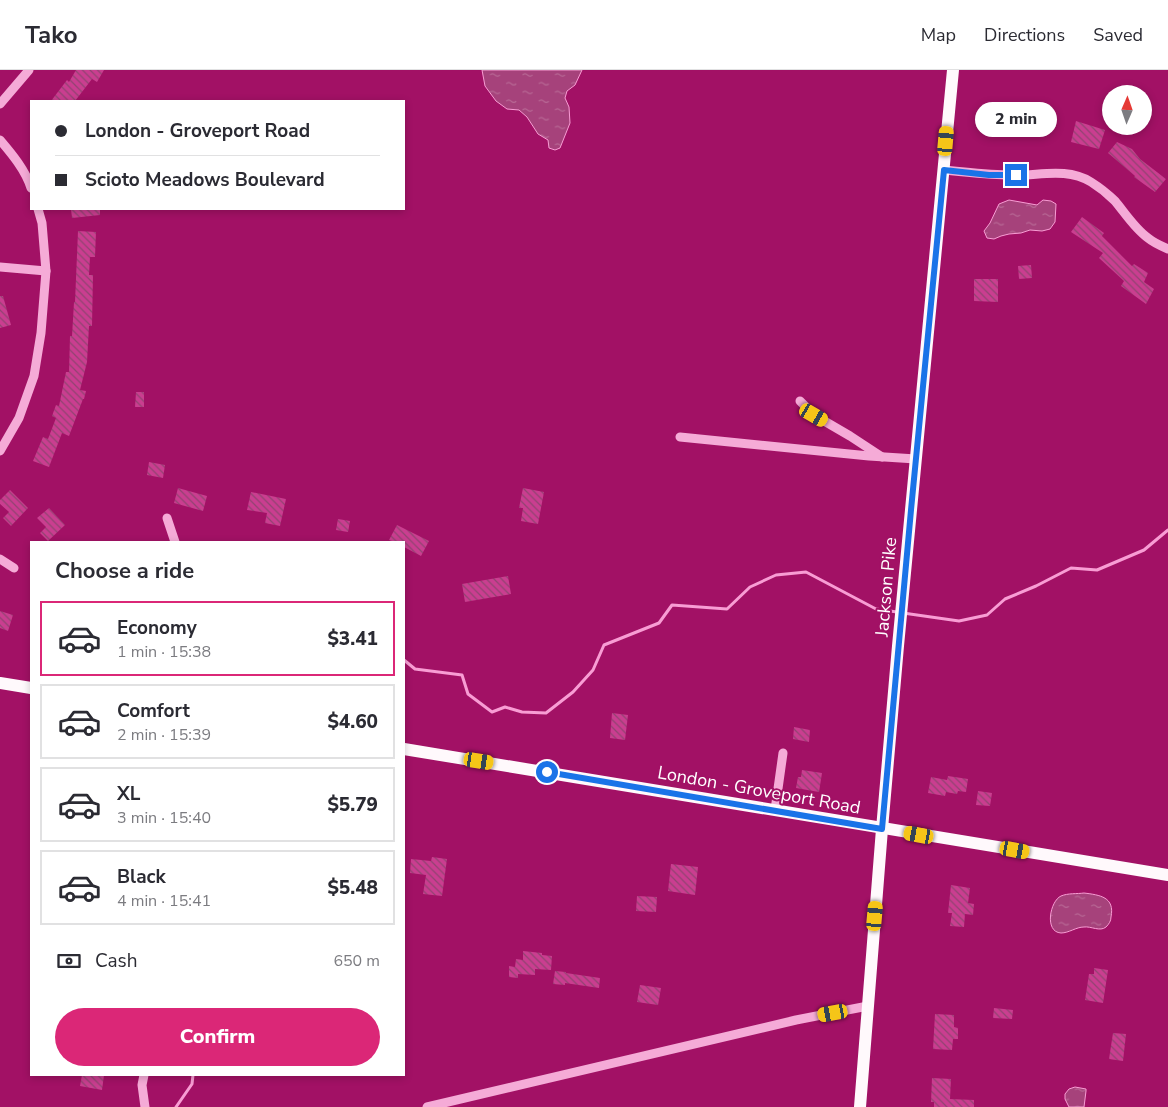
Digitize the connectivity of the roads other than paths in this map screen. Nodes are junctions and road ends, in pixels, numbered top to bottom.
1 (29, 70) edge
2 (953, 70) edge
3 (0, 104) edge
4 (0, 140) edge
5 (944, 170) junction
6 (30, 185) edge
7 (38, 210) edge
8 (1168, 249) edge
9 (0, 267) edge
10 (46, 271) junction
11 (800, 401) dead end
12 (680, 437) dead end
13 (0, 452) edge
14 (882, 457) junction
15 (916, 459) junction
16 (167, 518) dead end
17 (175, 541) edge
18 (0, 558) edge
19 (14, 568) dead end
20 (0, 683) edge
21 (30, 688) edge
22 (405, 749) edge
23 (783, 753) dead end
24 (775, 810) junction
25 (882, 829) junction
26 (1168, 876) edge
27 (868, 1006) junction
28 (144, 1076) edge
29 (144, 1107) edge
30 (427, 1107) edge
31 (860, 1107) edge

1 - 3 street
2 - 5 main road, Jackson Pike
4 - 6 street
5 - 8 street
5 - 15 main road, Jackson Pike
7 - 10 street
9 - 10 street
10 - 13 street
11 - 14 street
12 - 14 street
14 - 15 street
15 - 25 main road, Jackson Pike
16 - 17 street
18 - 19 street
20 - 21 main road
22 - 24 main road, London - Groveport Road
23 - 24 street
24 - 25 main road, London - Groveport Road
25 - 26 main road, London - Groveport Road
25 - 27 main road, Jackson Pike
27 - 30 street
27 - 31 main road, Jackson Pike
28 - 29 street

